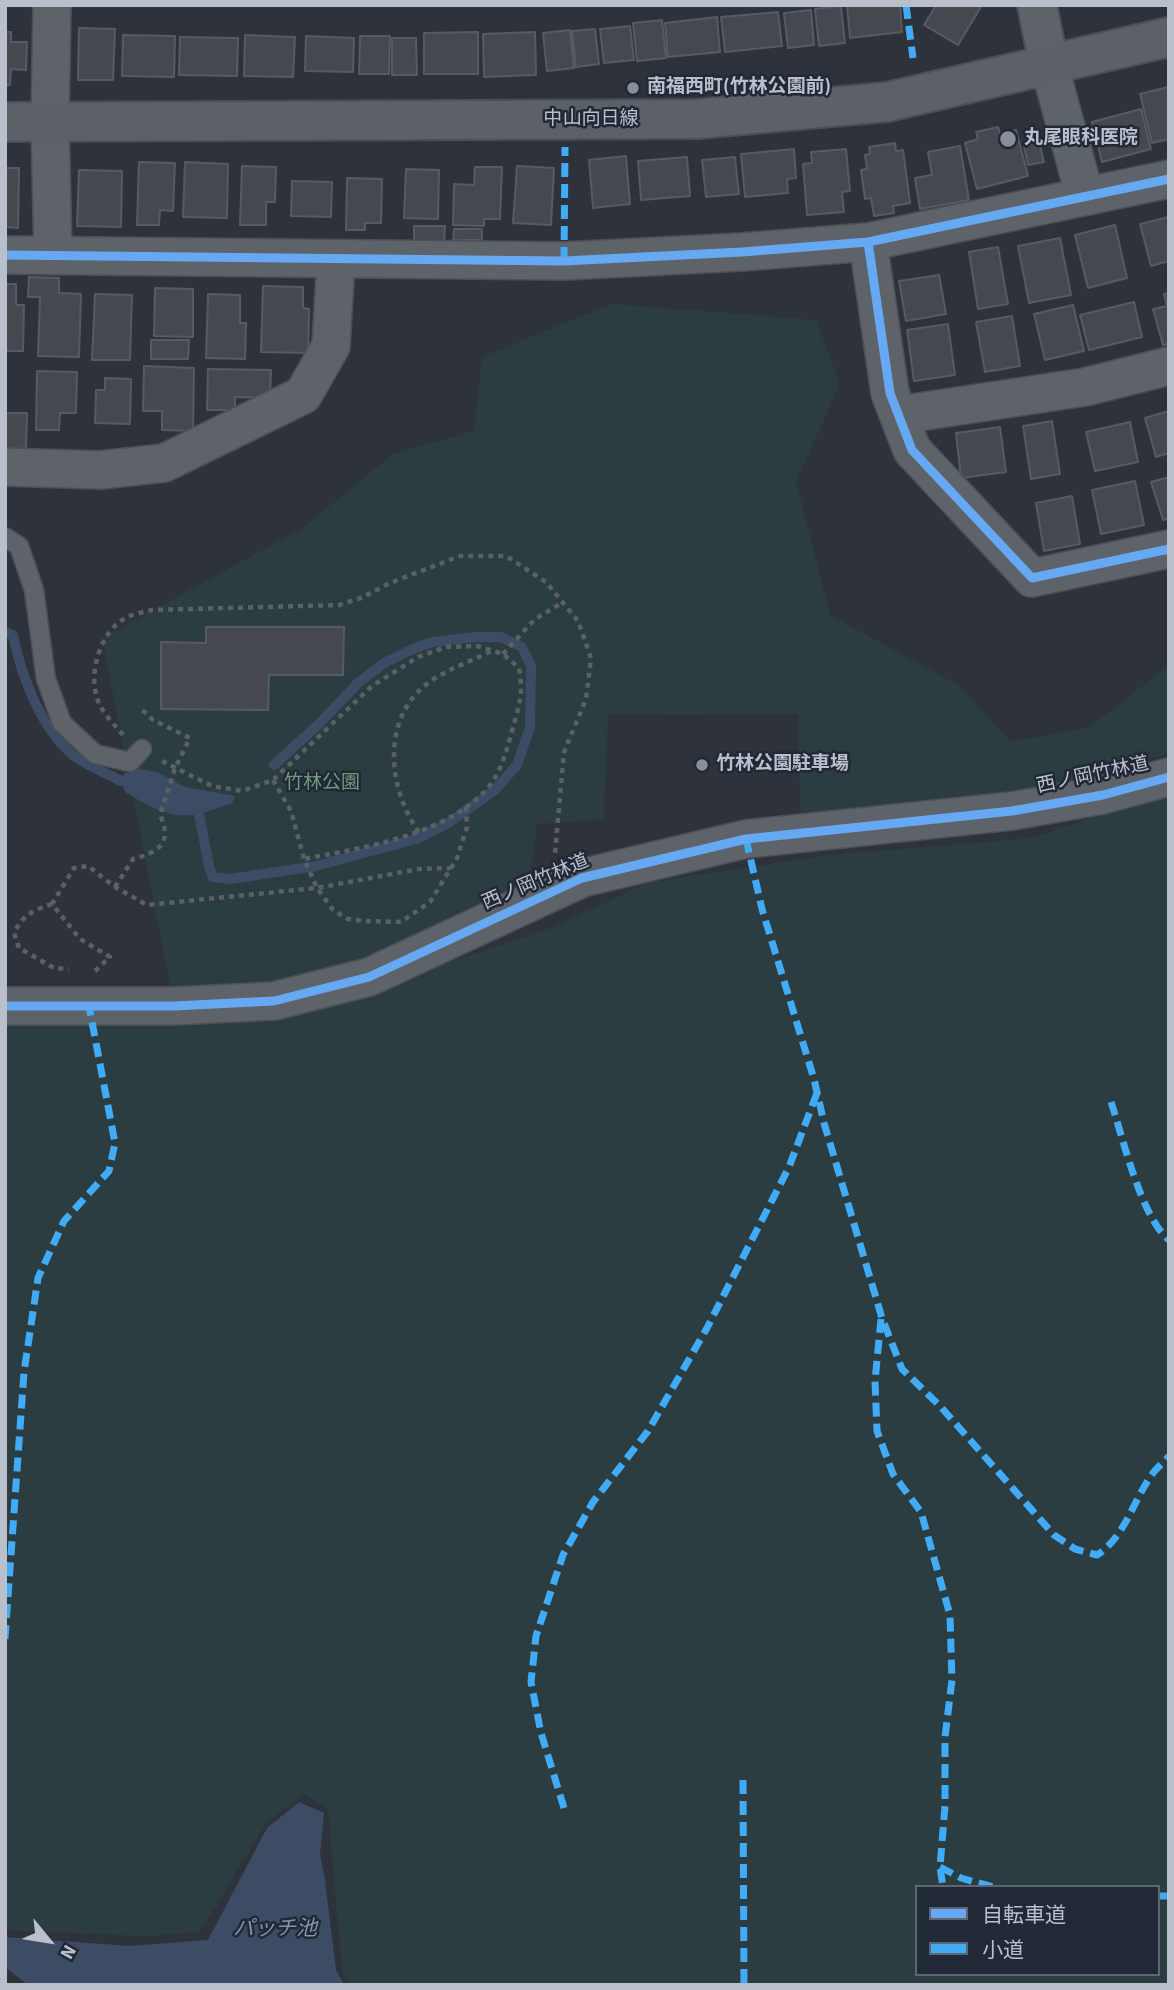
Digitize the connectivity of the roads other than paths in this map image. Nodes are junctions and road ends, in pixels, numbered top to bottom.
1 (52, 5) edge
2 (1037, 5) edge
3 (1169, 37) edge
4 (1049, 65) junction
5 (5, 122) edge
6 (50, 122) junction
7 (1169, 179) edge
8 (1084, 196) junction
9 (868, 242) junction
10 (5, 255) edge
11 (52, 256) junction
12 (336, 259) junction
13 (1169, 366) edge
14 (899, 415) junction
15 (5, 467) edge
16 (5, 537) edge
17 (1169, 549) edge
18 (142, 749) road end
19 (1169, 777) edge
20 (5, 1006) edge

1 - 6 street
2 - 4 street
3 - 4 main road, 中山向日線
4 - 6 main road, 中山向日線
4 - 8 street
5 - 6 main road, 中山向日線
6 - 11 street
7 - 8 street
8 - 9 street
9 - 12 street
9 - 14 street
10 - 11 street
11 - 12 street
12 - 15 street
13 - 14 street
14 - 17 street
16 - 18 lane
19 - 20 street, 西ノ岡竹林道

